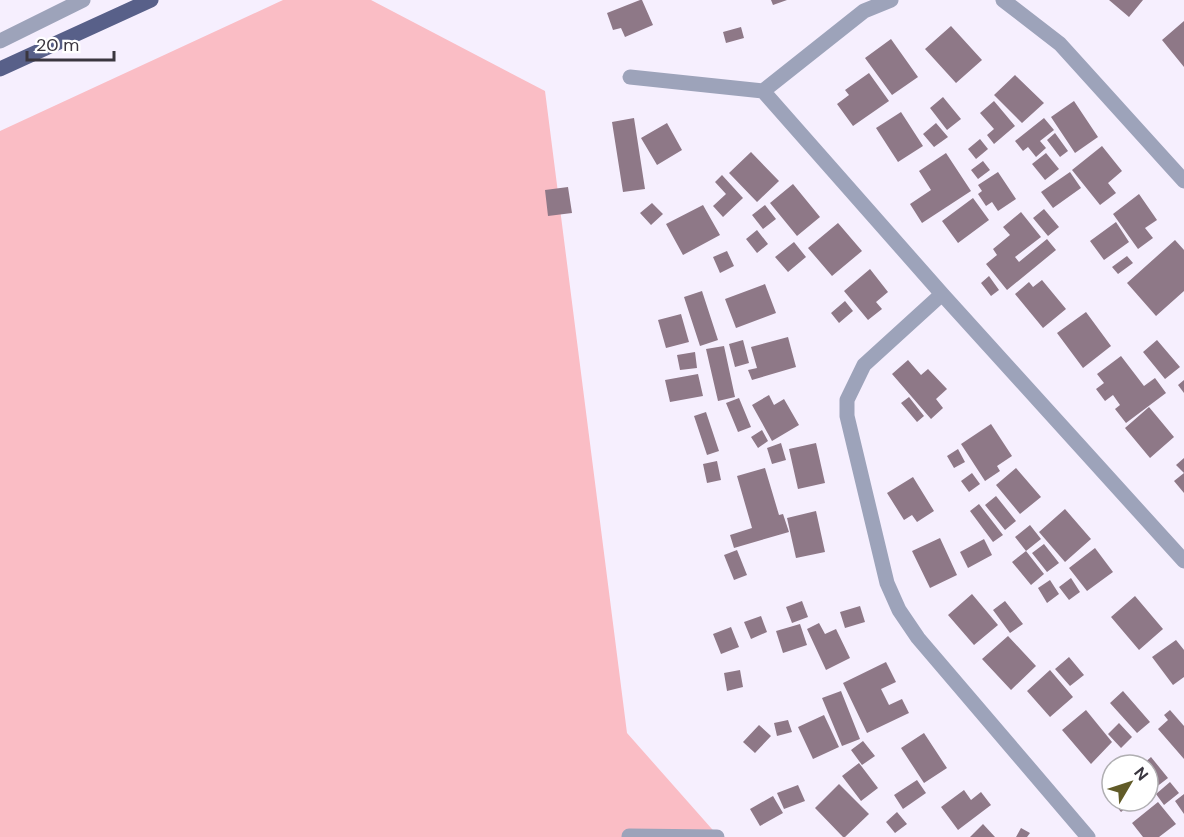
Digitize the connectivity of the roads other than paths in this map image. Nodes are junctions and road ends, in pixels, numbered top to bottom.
1 (83, 0) edge
2 (151, 0) edge
3 (891, 0) edge
4 (1003, 0) edge
5 (0, 41) edge
6 (0, 69) edge
7 (630, 77) dead end
8 (763, 92) junction
9 (1184, 181) edge
10 (942, 294) junction
11 (1184, 561) edge
12 (629, 836) edge
13 (717, 837) edge
14 (1088, 837) edge

1 - 5 street
2 - 6 main road
3 - 8 street
4 - 9 street
7 - 8 street
8 - 10 street
10 - 11 street
10 - 14 street
12 - 13 street

